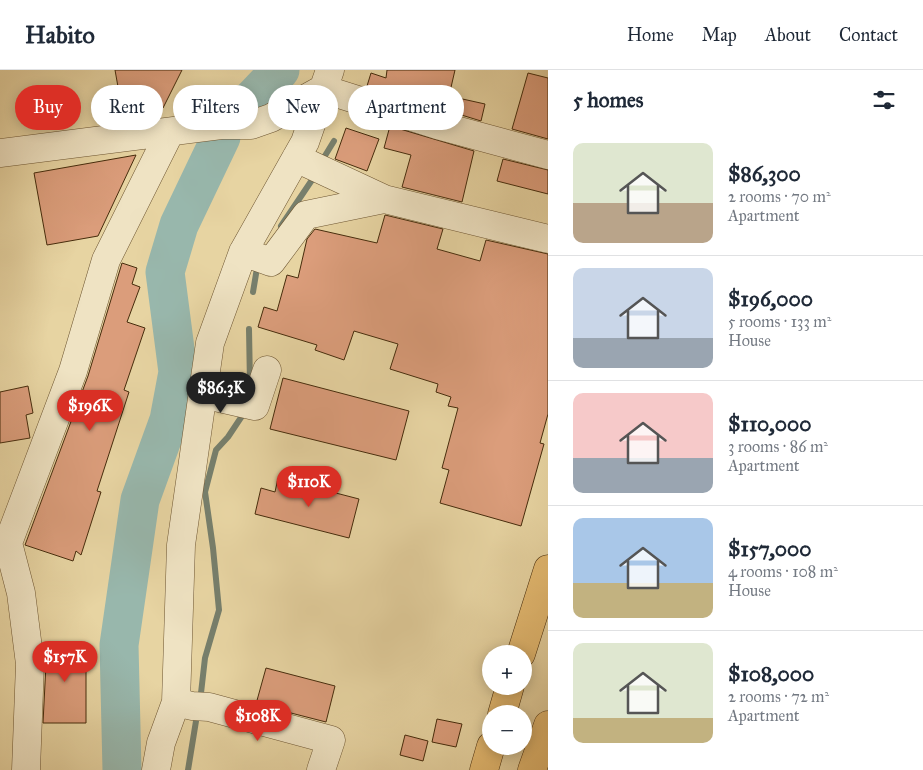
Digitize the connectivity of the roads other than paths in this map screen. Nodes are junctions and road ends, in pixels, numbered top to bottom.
1 (327, 80) edge
2 (170, 132) junction
3 (0, 153) edge
4 (548, 155) edge
5 (312, 165) junction
6 (384, 199) junction
7 (548, 239) edge
8 (257, 257) junction
9 (267, 370) dead end
10 (202, 394) junction
11 (6, 562) edge
12 (548, 569) edge
13 (524, 645) edge
14 (192, 705) junction
15 (548, 725) edge
16 (488, 755) edge
17 (26, 770) edge
18 (156, 770) edge
19 (321, 770) edge
20 (484, 770) edge
21 (532, 770) edge

1 - 2 street
1 - 4 street
1 - 5 street
2 - 3 street
2 - 11 street
5 - 6 street
5 - 8 street
6 - 7 street
6 - 8 street
8 - 10 street
9 - 10 street
10 - 14 street
11 - 17 street
12 - 13 main road
14 - 18 street
14 - 19 street
15 - 21 main road
16 - 20 main road

